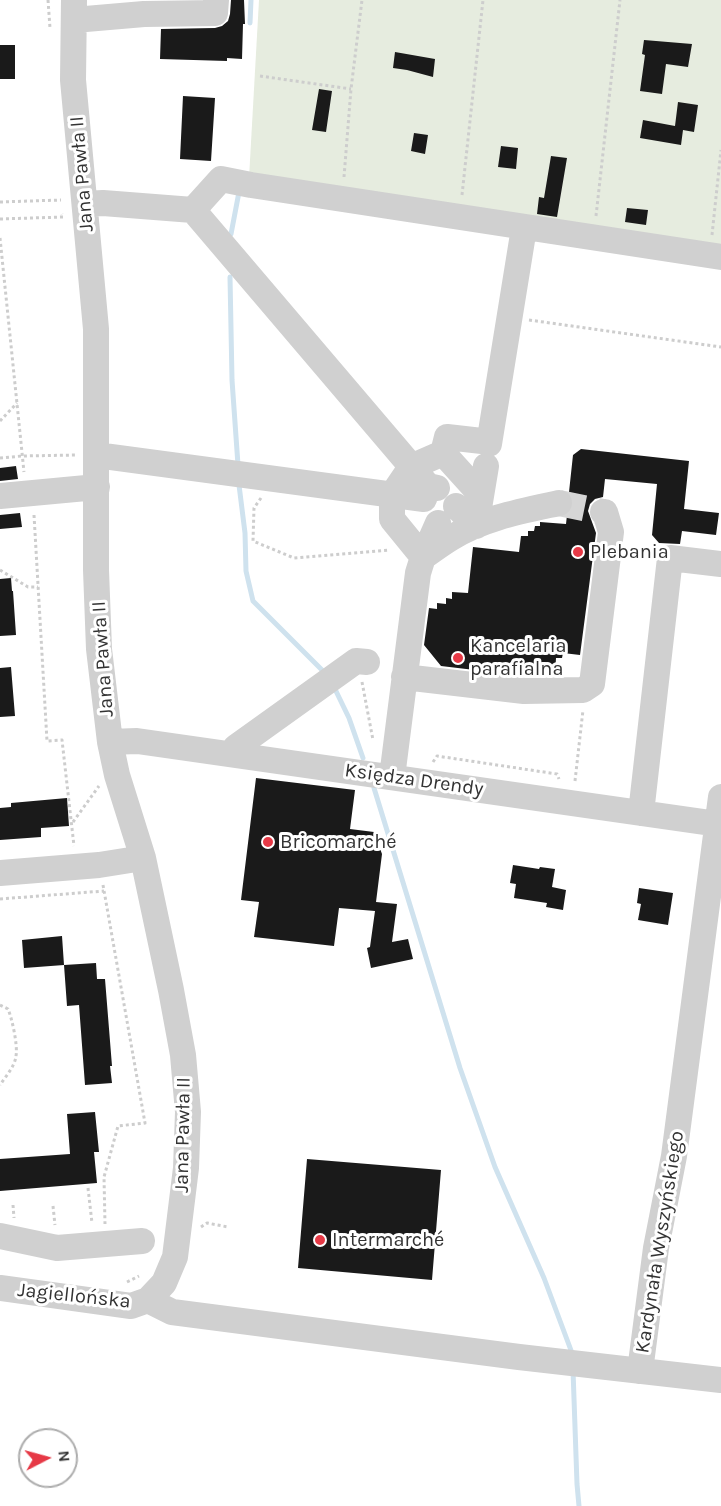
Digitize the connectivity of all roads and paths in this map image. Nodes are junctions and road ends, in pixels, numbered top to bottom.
1 (216, 0) edge
2 (362, 0) edge
3 (483, 0) edge
4 (620, 0) edge
5 (48, 1) edge
6 (143, 7) edge
7 (74, 10) edge
8 (51, 36) dead end
9 (260, 75) dead end
10 (351, 88) junction
11 (721, 150) edge
12 (60, 192) dead end
13 (342, 199) junction
14 (0, 202) edge
15 (73, 202) junction
16 (193, 210) junction
17 (459, 218) junction
18 (0, 219) edge
19 (524, 228) junction
20 (0, 238) edge
21 (594, 238) junction
22 (715, 256) edge
23 (510, 317) junction
24 (721, 347) edge
25 (17, 403) junction
26 (0, 422) edge
27 (486, 450) junction
28 (443, 453) junction
29 (90, 455) junction
30 (22, 456) junction
31 (0, 458) edge
32 (411, 467) junction
33 (274, 479) junction
34 (97, 487) junction
35 (29, 493) junction
36 (392, 495) junction
37 (481, 495) junction
38 (0, 496) edge
39 (440, 501) junction
40 (559, 503) tunnel mouth
41 (603, 512) dead end
42 (476, 526) junction
43 (387, 549) dead end
44 (721, 564) edge
45 (421, 565) junction
46 (0, 570) edge
47 (38, 587) junction
48 (365, 662) joint
49 (401, 670) junction
50 (584, 706) dead end
51 (110, 742) junction
52 (236, 755) junction
53 (394, 766) junction
54 (721, 797) edge
55 (572, 803) junction
56 (641, 813) junction
57 (718, 824) junction
58 (75, 853) dead end
59 (143, 858) junction
60 (99, 865) junction
61 (0, 873) edge
62 (104, 891) junction
63 (0, 898) edge
64 (0, 1005) edge
65 (0, 1085) edge
66 (88, 1188) dead end
67 (53, 1206) dead end
68 (201, 1218) dead end
69 (55, 1225) dead end
70 (228, 1227) dead end
71 (93, 1232) dead end
72 (105, 1232) dead end
73 (0, 1236) edge
74 (142, 1241) dead end
75 (0, 1288) edge
76 (147, 1300) junction
77 (640, 1371) junction
78 (721, 1380) edge

1 - 6 street
2 - 10 path
3 - 17 path
4 - 21 path
5 - 8 path
6 - 7 street
7 - 15 street, Jana Pawła II
9 - 10 path
10 - 13 path
11 - 22 path
12 - 15 path
13 - 16 street
13 - 17 street
14 - 15 path
15 - 16 street
15 - 18 path
15 - 29 street, Jana Pawła II
16 - 32 street
17 - 19 street
19 - 21 street
19 - 23 street
20 - 25 path
21 - 22 street
23 - 24 path
23 - 27 street
25 - 26 path
25 - 30 path
27 - 28 street
27 - 37 street
28 - 32 street
28 - 37 street
29 - 30 path
29 - 33 street
29 - 34 street, Jana Pawła II
30 - 31 path
30 - 35 path
32 - 36 street
32 - 39 street
33 - 36 street
33 - 43 path
34 - 35 street
34 - 51 street, Jana Pawła II
35 - 38 street
35 - 47 path
36 - 39 street
36 - 45 street
37 - 42 street
39 - 42 street
39 - 45 street
40 - 42 street
41 - 49 street
42 - 45 street
44 - 56 street
45 - 49 street
46 - 47 path
47 - 58 path
48 - 52 street
48 - 53 path
49 - 53 street
50 - 55 path
51 - 52 street, Księdza Drendy
51 - 59 street, Jana Pawła II
52 - 53 street, Księdza Drendy
53 - 55 street, Księdza Drendy
54 - 57 street, Kardynała Wyszyńskiego
55 - 56 street, Księdza Drendy
56 - 57 street, Księdza Drendy
57 - 77 street, Kardynała Wyszyńskiego
59 - 60 street
59 - 76 street, Jana Pawła II
60 - 61 street
60 - 62 path
62 - 63 path
62 - 72 path
64 - 65 path
66 - 71 path
67 - 69 path
68 - 70 path
73 - 74 street
75 - 76 street, Jagiellońska
76 - 77 street, Kardynała Wyszyńskiego
77 - 78 street

